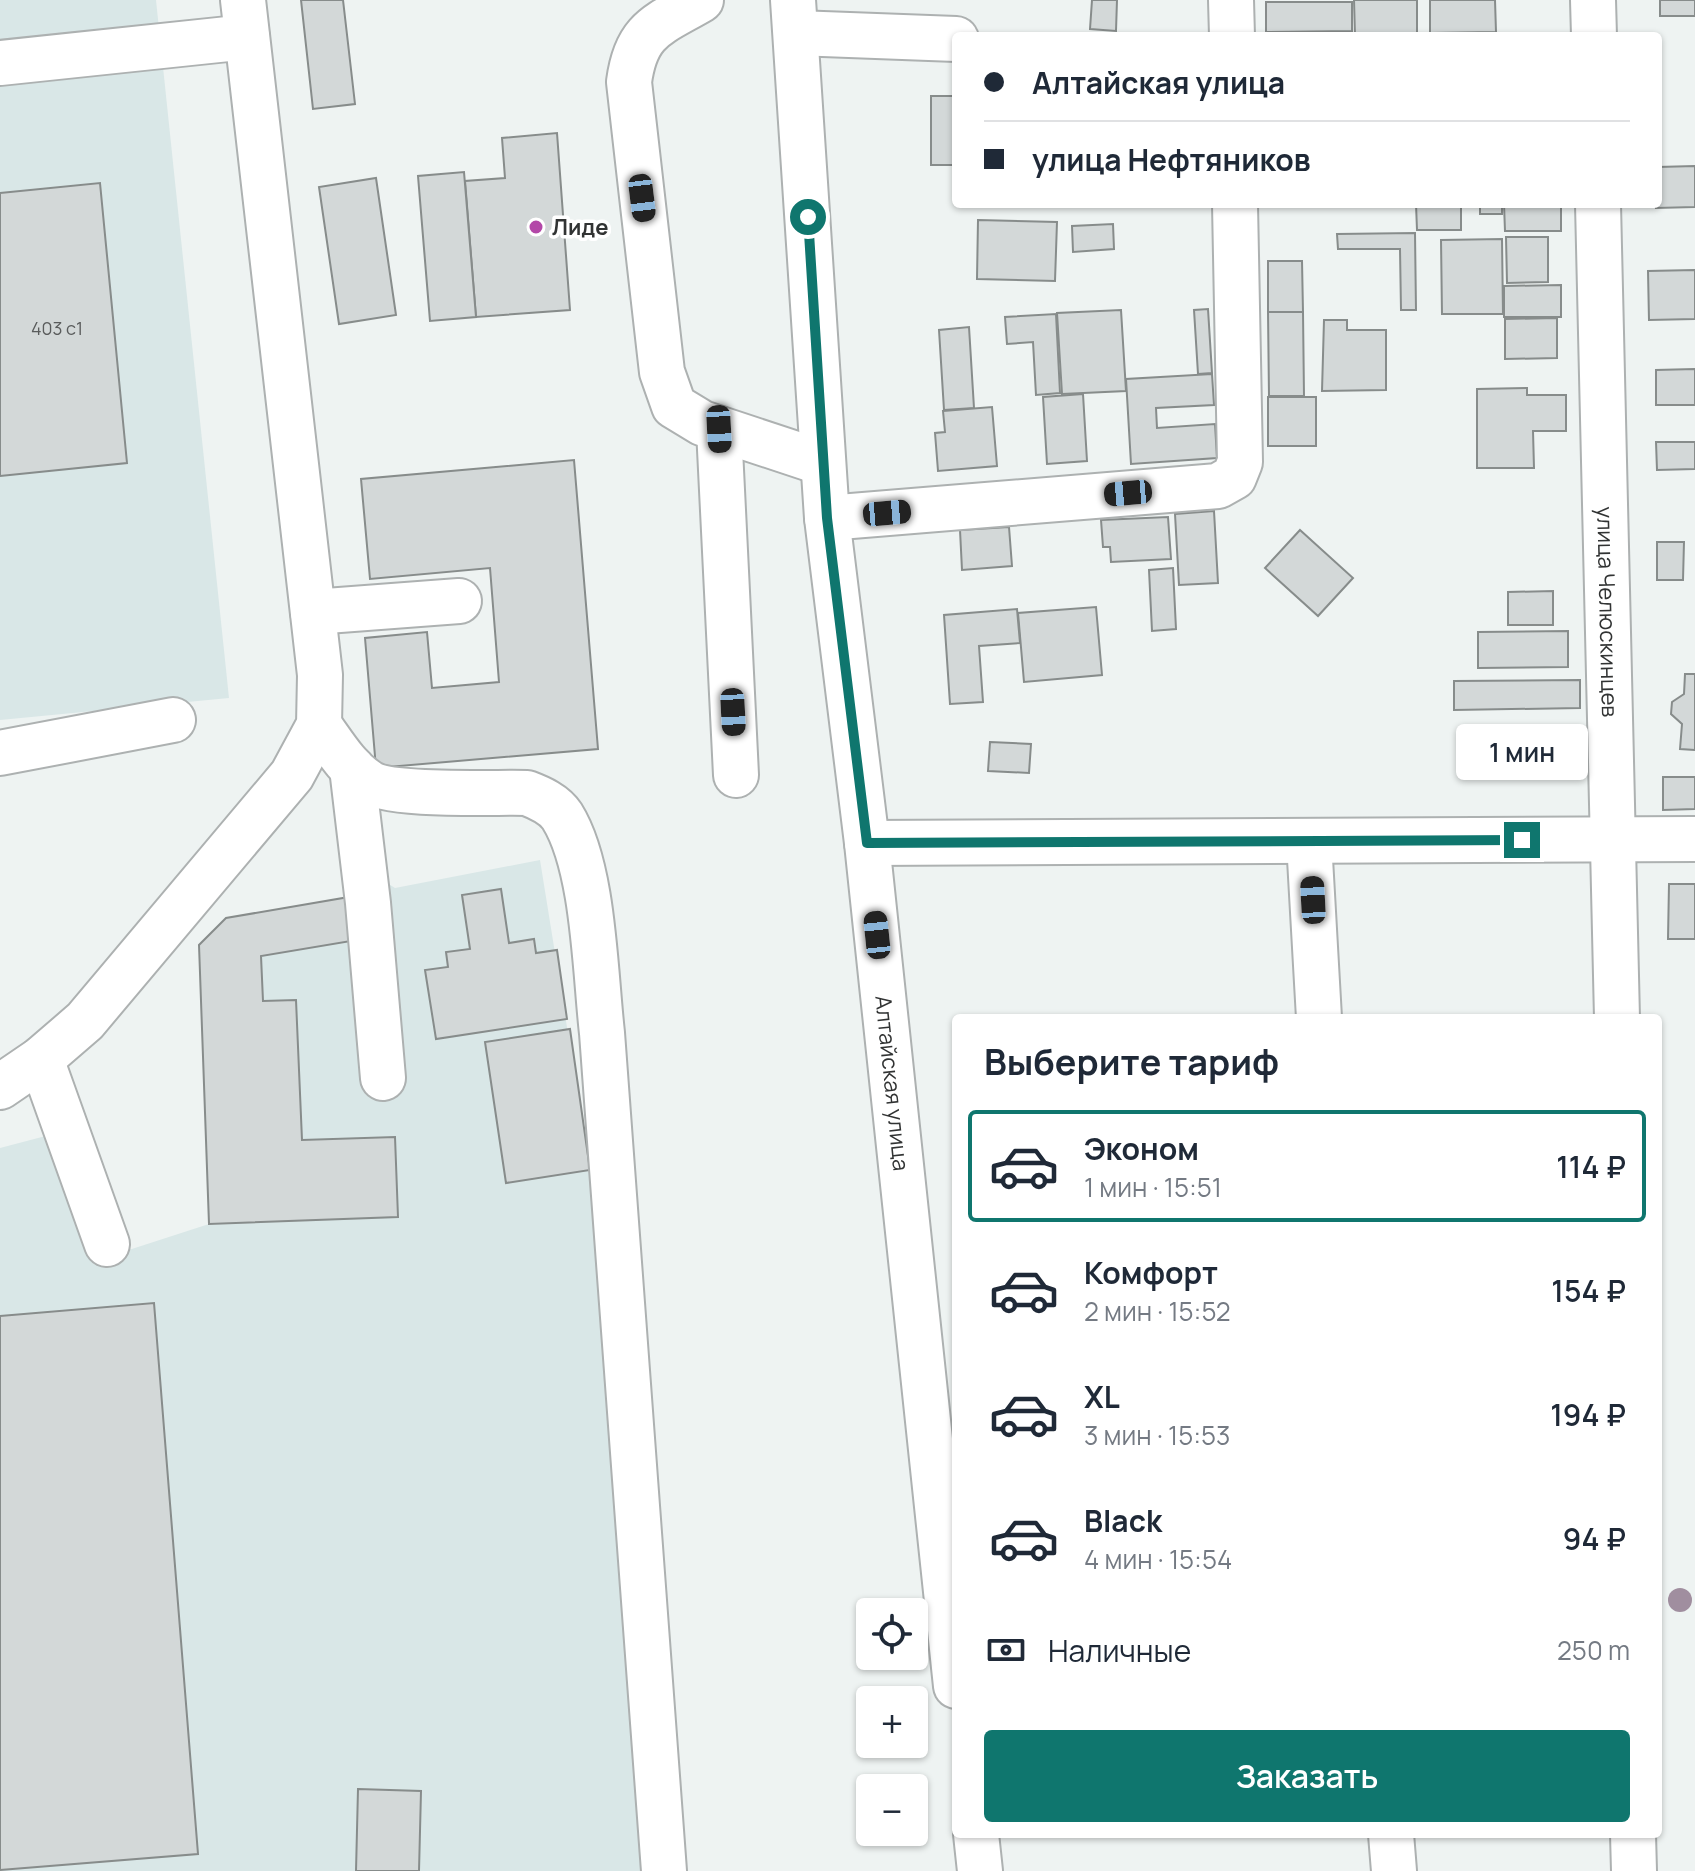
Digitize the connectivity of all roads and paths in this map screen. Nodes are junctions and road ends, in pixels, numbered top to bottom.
1 (701, 0) edge
2 (1231, 0) edge
3 (1593, 0) edge
4 (795, 16) edge
5 (245, 19) edge
6 (1232, 32) edge
7 (1594, 32) edge
8 (952, 38) edge
9 (0, 63) edge
10 (1235, 208) edge
11 (1598, 208) edge
12 (719, 429) junction
13 (823, 463) junction
14 (827, 518) junction
15 (459, 601) dead end
16 (313, 612) junction
17 (173, 720) dead end
18 (319, 725) junction
19 (0, 753) edge
20 (352, 768) junction
21 (736, 775) dead end
22 (1695, 839) edge
23 (1614, 840) junction
24 (1309, 841) junction
25 (867, 843) junction
26 (1319, 1014) edge
27 (1617, 1014) edge
28 (41, 1059) junction
29 (383, 1078) dead end
30 (0, 1087) edge
31 (107, 1244) dead end
32 (952, 1648) edge
33 (976, 1838) edge
34 (1391, 1838) edge
35 (1633, 1838) edge
36 (664, 1871) edge
37 (980, 1871) edge
38 (1394, 1871) edge
39 (1634, 1871) edge

1 - 12 street
2 - 6 street
3 - 7 street
4 - 8 street
4 - 13 street, Алтайская улица
5 - 9 street
5 - 16 street
10 - 14 street
11 - 23 street, улица Челюскинцев
12 - 13 street
12 - 21 street
13 - 14 street, Алтайская улица
14 - 25 street, Алтайская улица
15 - 16 street
16 - 18 street
17 - 19 street
18 - 20 street
18 - 28 street
20 - 29 street
20 - 36 street
22 - 23 street
23 - 24 street
23 - 27 street, улица Челюскинцев
24 - 25 street
24 - 26 street
25 - 32 street, Алтайская улица
28 - 30 street
28 - 31 street
33 - 37 street
34 - 38 street
35 - 39 street

